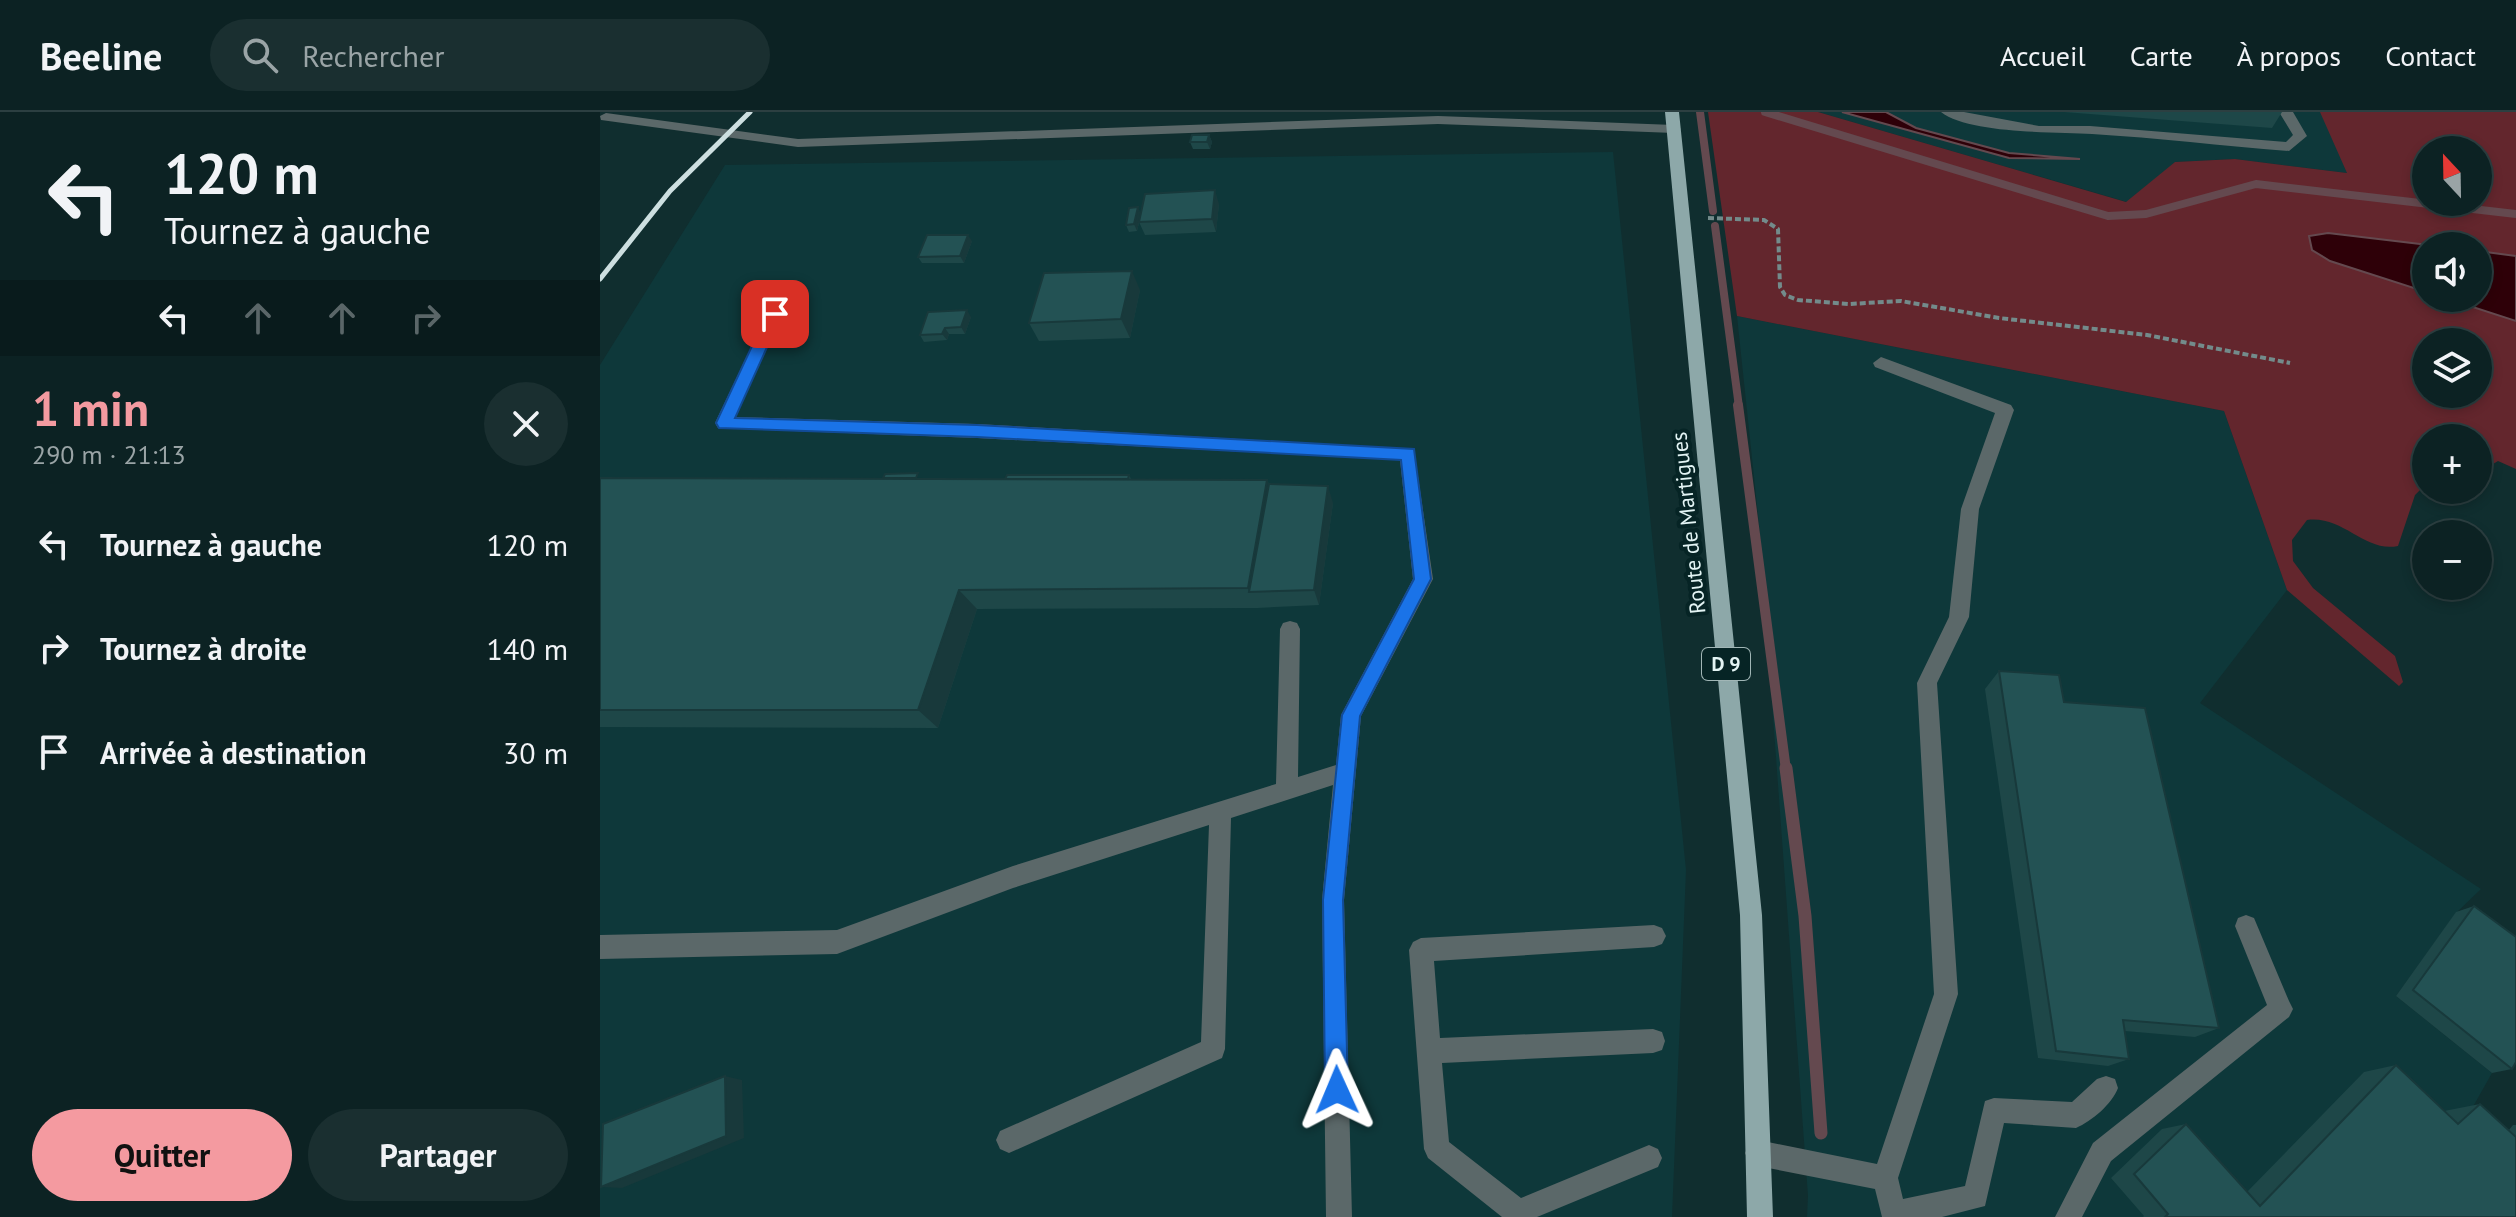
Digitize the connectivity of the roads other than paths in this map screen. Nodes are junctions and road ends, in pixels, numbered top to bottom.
1 (700, 112) edge
2 (1948, 112) edge
3 (2286, 112) edge
4 (606, 117) dead end
5 (1673, 121) edge
6 (678, 128) junction
7 (775, 314) dead end
8 (1881, 363) dead end
9 (1290, 629) dead end
10 (1345, 772) junction
11 (1287, 790) junction
12 (1220, 811) junction
13 (2246, 926) dead end
14 (1654, 936) dead end
15 (600, 947) edge
16 (1653, 1041) dead end
17 (1429, 1051) junction
18 (2106, 1088) edge
19 (1009, 1140) dead end
20 (1758, 1153) junction
21 (1649, 1158) dead end
22 (1885, 1178) junction
23 (1516, 1214) edge
24 (1895, 1216) edge
25 (1339, 1217) edge
26 (1760, 1217) edge
27 (2068, 1217) edge

1 - 6 street
2 - 3 street
4 - 6 street
5 - 6 street
5 - 20 main road, Route de Martigues / D 9
7 - 10 street
8 - 22 street
9 - 11 street
10 - 11 street
10 - 25 street
11 - 12 street
12 - 15 street
12 - 19 street
13 - 27 street
14 - 17 street
16 - 17 street
17 - 23 street
18 - 24 street
20 - 22 street
20 - 26 main road, Route de Martigues / D 9
21 - 23 street
22 - 24 street

